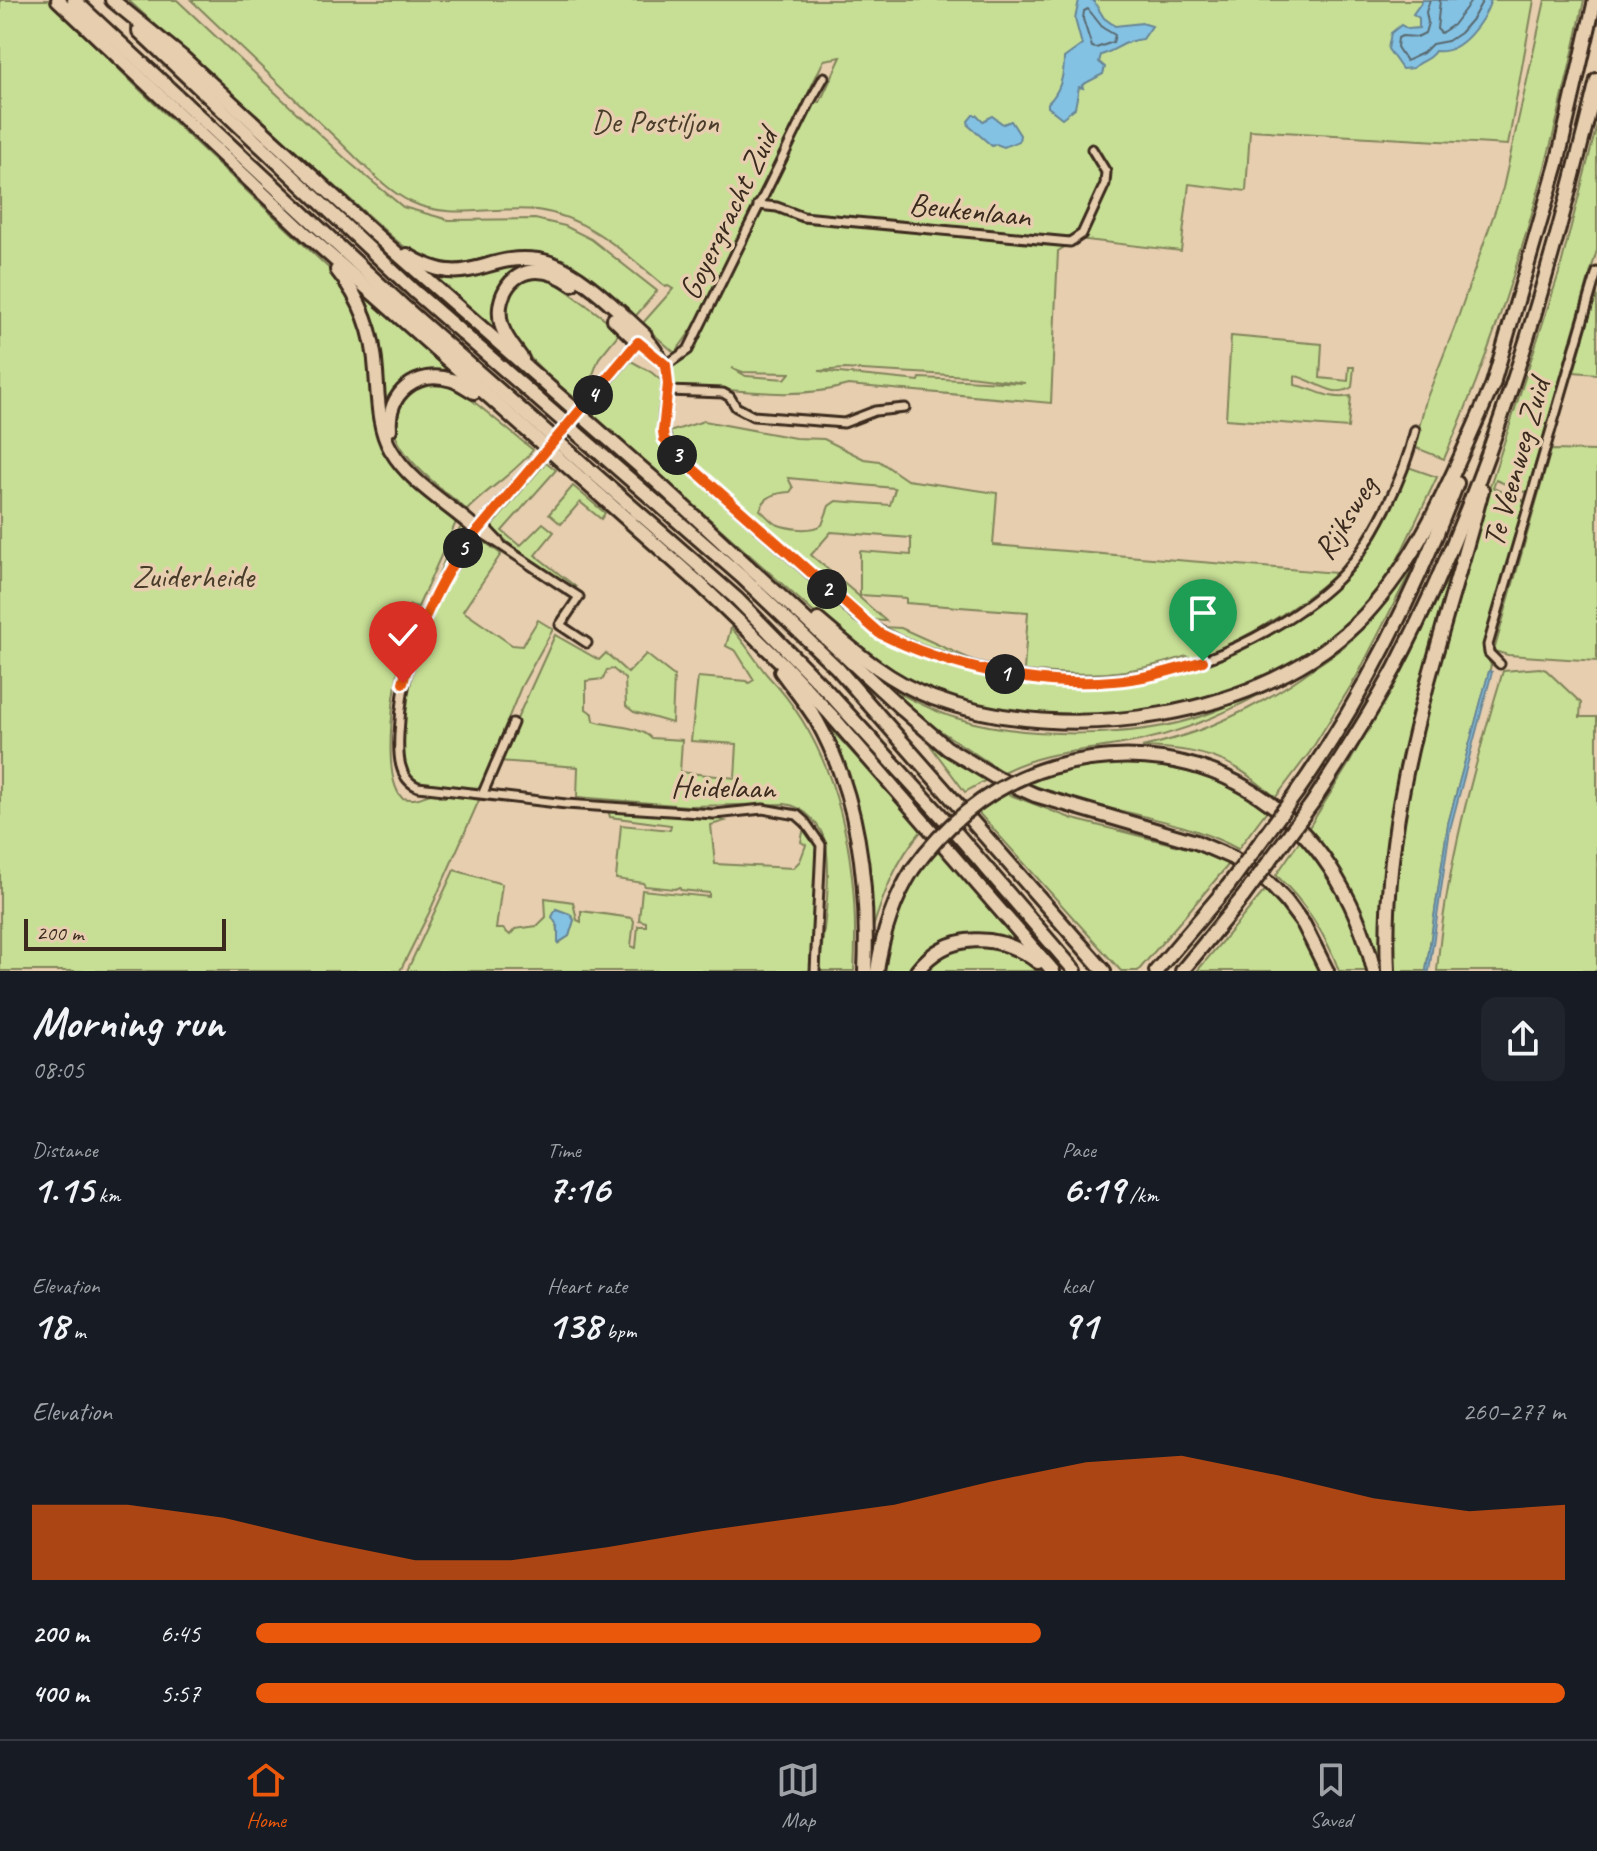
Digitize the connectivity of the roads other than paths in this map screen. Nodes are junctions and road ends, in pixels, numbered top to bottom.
1 (58, 0) edge
2 (74, 0) edge
3 (109, 0) edge
4 (1595, 0) edge
5 (824, 77) dead end
6 (1597, 80) edge
7 (1092, 149) dead end
8 (758, 205) junction
9 (306, 234) junction
10 (376, 235) junction
11 (1597, 272) edge
12 (641, 338) junction
13 (665, 363) junction
14 (536, 378) junction
15 (1494, 382) junction
16 (668, 393) junction
17 (495, 404) junction
18 (905, 408) dead end
19 (1415, 430) dead end
20 (1497, 432) junction
21 (480, 527) junction
22 (767, 582) junction
23 (758, 639) junction
24 (587, 643) dead end
25 (1500, 664) dead end
26 (513, 723) dead end
27 (483, 793) junction
28 (1123, 820) junction
29 (815, 971) edge
30 (865, 971) edge
31 (877, 971) edge
32 (917, 971) edge
33 (1052, 971) edge
34 (1075, 971) edge
35 (1104, 971) edge
36 (1156, 971) edge
37 (1182, 971) edge
38 (1327, 971) edge
39 (1335, 971) edge
40 (1374, 971) edge
41 (1388, 971) edge

1 - 9 highway
2 - 34 highway
3 - 10 highway
3 - 35 highway
4 - 15 highway
5 - 8 street, Goyergracht Zuid
6 - 20 highway
7 - 8 street, Beukenlaan
8 - 13 street, Goyergracht Zuid
9 - 17 highway
9 - 21 highway
10 - 12 highway
10 - 14 highway
11 - 25 street, Te Veenweg Zuid
12 - 13 street
12 - 14 highway
12 - 21 street, bridge
13 - 16 street, Rijksweg
14 - 22 highway
15 - 22 highway
15 - 36 highway, bridge
16 - 18 street
16 - 19 street, Rijksweg
17 - 21 highway
17 - 23 highway
20 - 37 highway, bridge
20 - 41 highway
21 - 24 street
21 - 27 street, Heidelaan
22 - 28 highway
23 - 30 highway
23 - 33 highway
26 - 27 street
27 - 29 street, Heidelaan
28 - 38 highway
28 - 39 highway
31 - 40 highway, bridge
32 - 33 highway

